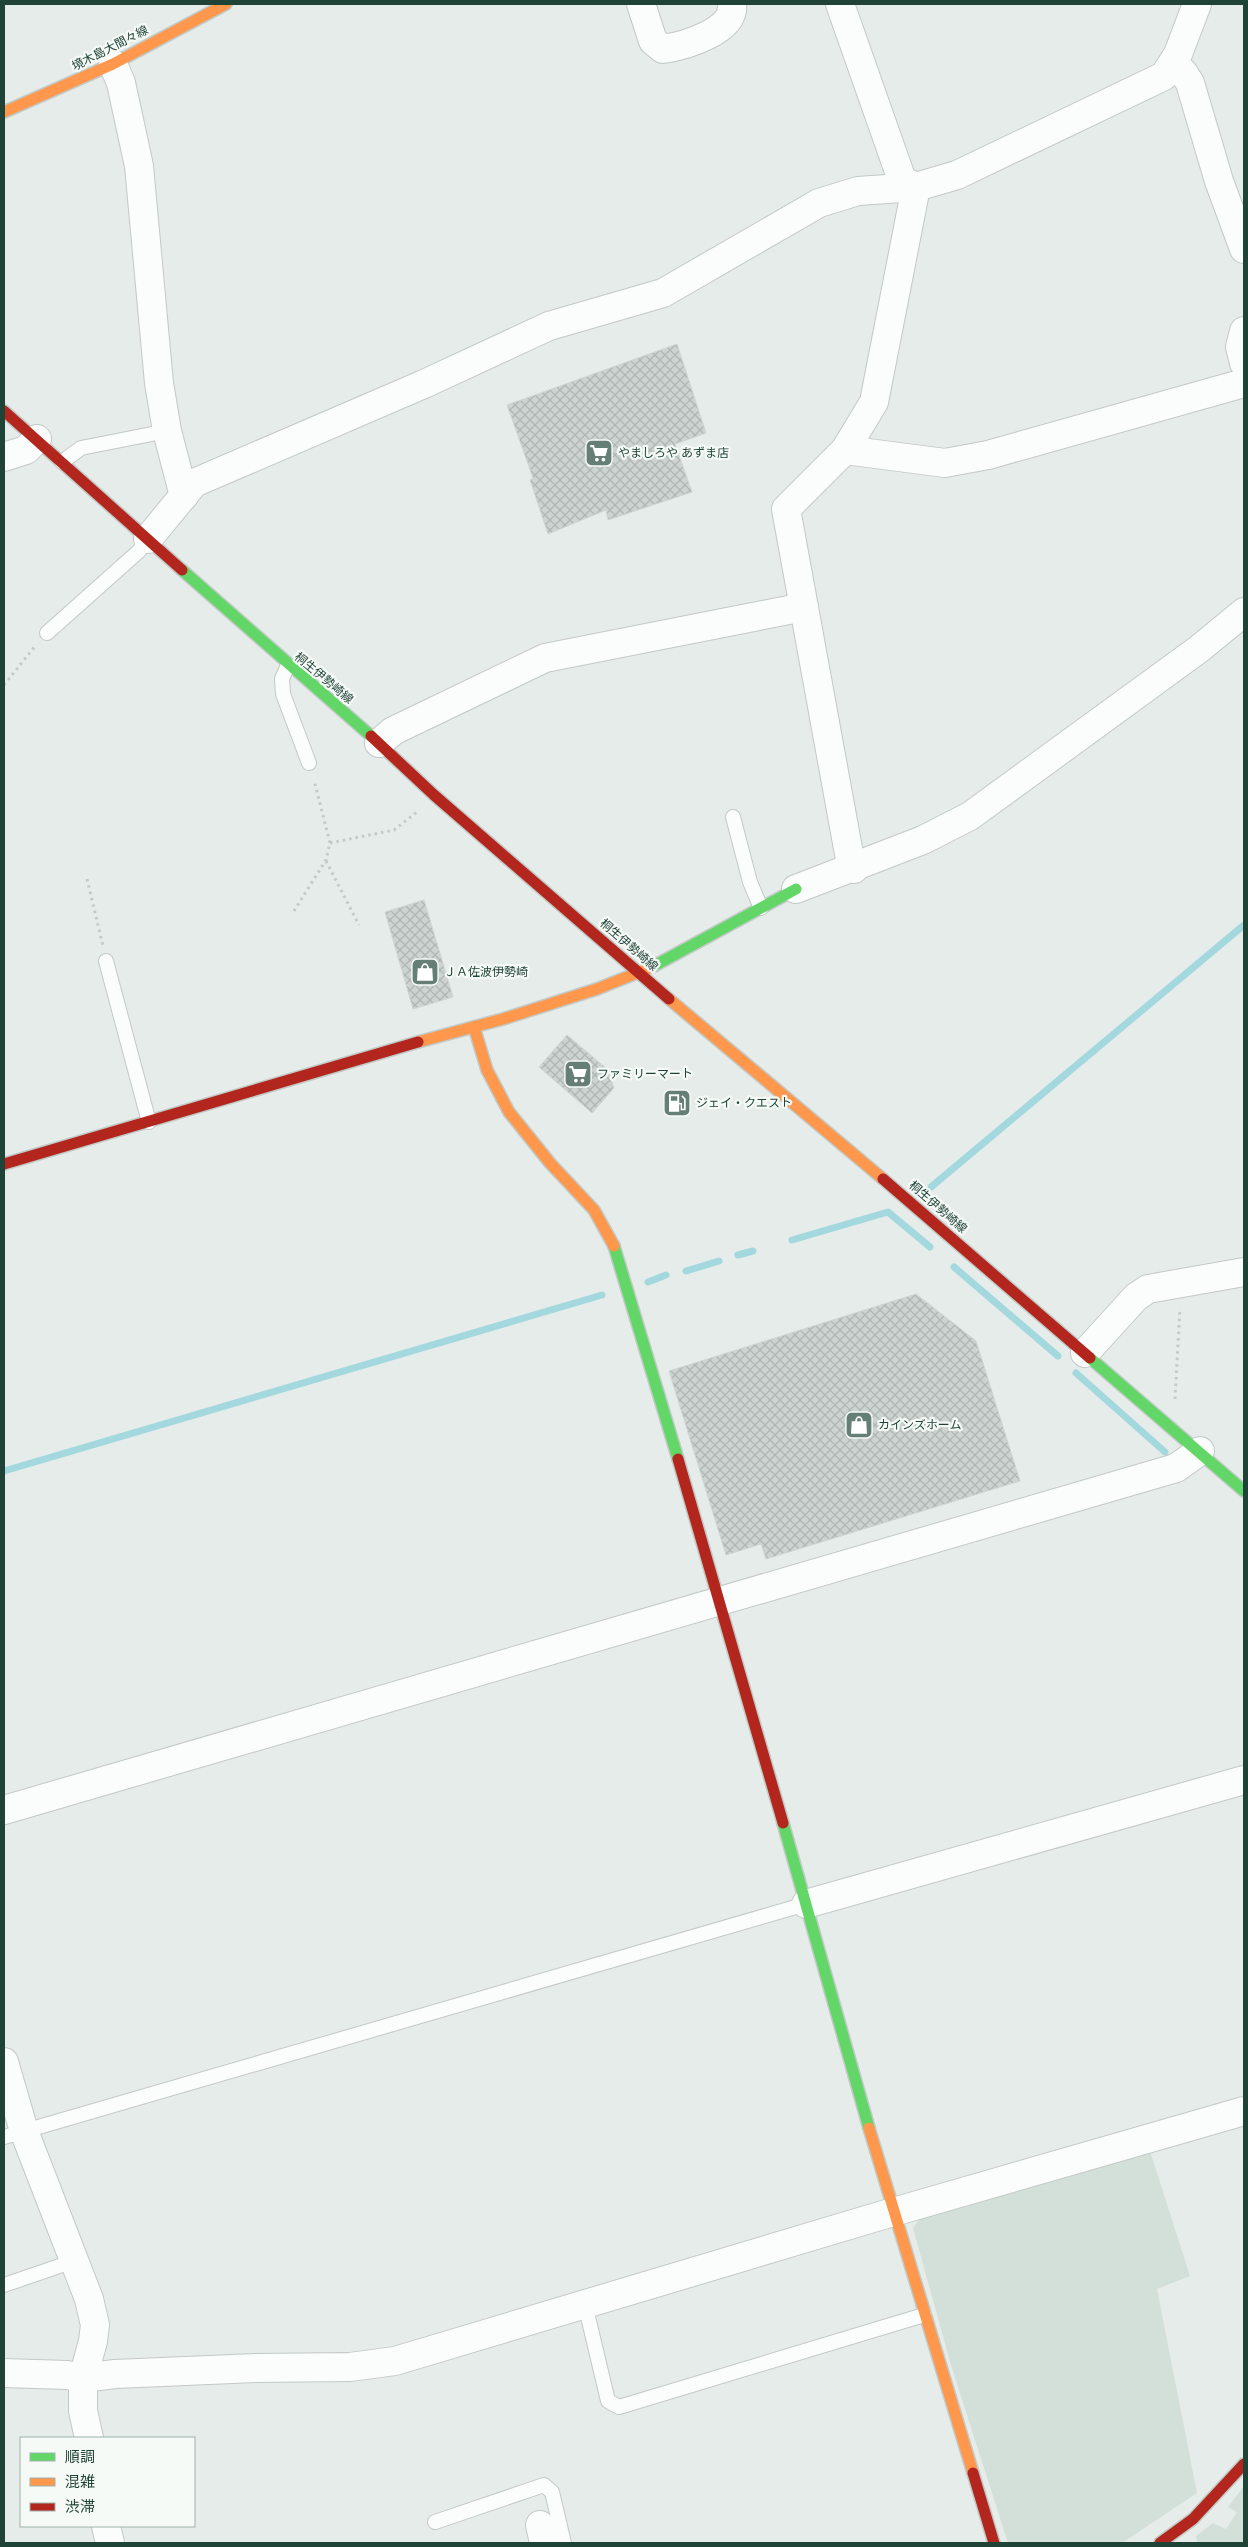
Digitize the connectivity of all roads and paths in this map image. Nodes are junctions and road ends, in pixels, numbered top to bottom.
1 (226, 4) edge
2 (641, 4) edge
3 (732, 4) edge
4 (840, 4) edge
5 (1197, 4) edge
6 (113, 64) junction
7 (1174, 65) junction
8 (4, 112) edge
9 (916, 187) junction
10 (1244, 249) edge
11 (1244, 331) edge
12 (1244, 363) edge
13 (1244, 382) edge
14 (4, 411) edge
15 (167, 431) junction
16 (36, 439) junction
17 (845, 450) junction
18 (4, 457) edge
19 (62, 462) junction
20 (184, 496) junction
21 (148, 539) junction
22 (804, 607) junction
23 (1244, 612) edge
24 (47, 633) joint
25 (288, 665) junction
26 (4, 686) edge
27 (379, 743) junction
28 (310, 763) joint
29 (434, 795) junction
30 (733, 817) dead end
31 (330, 843) junction
32 (326, 860) junction
33 (854, 869) junction
34 (87, 879) dead end
35 (796, 889) joint
36 (761, 908) junction
37 (294, 911) dead end
38 (359, 925) dead end
39 (106, 961) joint
40 (639, 974) junction
41 (474, 1027) junction
42 (149, 1122) junction
43 (4, 1164) edge
44 (1244, 1272) edge
45 (1179, 1282) junction
46 (1085, 1353) junction
47 (1164, 1420) junction
48 (1200, 1451) junction
49 (1244, 1491) edge
50 (720, 1601) junction
51 (1244, 1780) edge
52 (4, 1810) edge
53 (806, 1904) junction
54 (4, 2062) edge
55 (1244, 2110) edge
56 (14, 2134) edge
57 (893, 2212) junction
58 (74, 2261) junction
59 (4, 2285) edge
60 (585, 2304) junction
61 (924, 2315) junction
62 (4, 2373) edge
63 (83, 2378) junction
64 (89, 2437) edge
65 (1244, 2464) edge
66 (435, 2522) dead end
67 (106, 2527) edge
68 (110, 2543) edge
69 (564, 2543) edge
70 (994, 2543) edge
71 (1160, 2543) edge

1 - 6 street, 境木島大間々線
2 - 3 street
4 - 9 street
5 - 7 street
6 - 8 street, 境木島大間々線
6 - 15 street
7 - 9 street
7 - 10 street
9 - 17 street
9 - 20 street
11 - 12 street
13 - 17 street
14 - 16 street, 桐生伊勢崎線
15 - 19 lane
15 - 20 street
16 - 18 street
16 - 19 street, 桐生伊勢崎線
17 - 22 street
19 - 21 street, 桐生伊勢崎線
20 - 21 street
21 - 24 lane
21 - 25 street, 桐生伊勢崎線
22 - 27 street
22 - 33 street
23 - 33 street
24 - 26 path
25 - 27 street, 桐生伊勢崎線
25 - 28 lane
27 - 29 street, 桐生伊勢崎線
28 - 31 path
29 - 31 path
29 - 40 street, 桐生伊勢崎線
30 - 36 lane
31 - 32 path
32 - 37 path
32 - 38 path
33 - 35 street
34 - 39 path
35 - 36 street
36 - 40 street
39 - 42 lane
40 - 41 street
40 - 46 street, 桐生伊勢崎線
41 - 42 street
41 - 50 street
42 - 43 street
44 - 45 street
45 - 46 street
45 - 47 path
46 - 47 street, 桐生伊勢崎線
47 - 48 street, 桐生伊勢崎線
48 - 49 street, 桐生伊勢崎線
48 - 50 street
50 - 52 street
50 - 53 street
51 - 53 street
53 - 56 lane
53 - 57 street
54 - 56 street
55 - 57 street
56 - 58 street
57 - 60 street
57 - 61 street
58 - 59 lane
58 - 63 street
60 - 61 lane
60 - 63 street
61 - 70 street
62 - 63 street
63 - 64 street
65 - 71 street
66 - 69 lane
67 - 68 street

